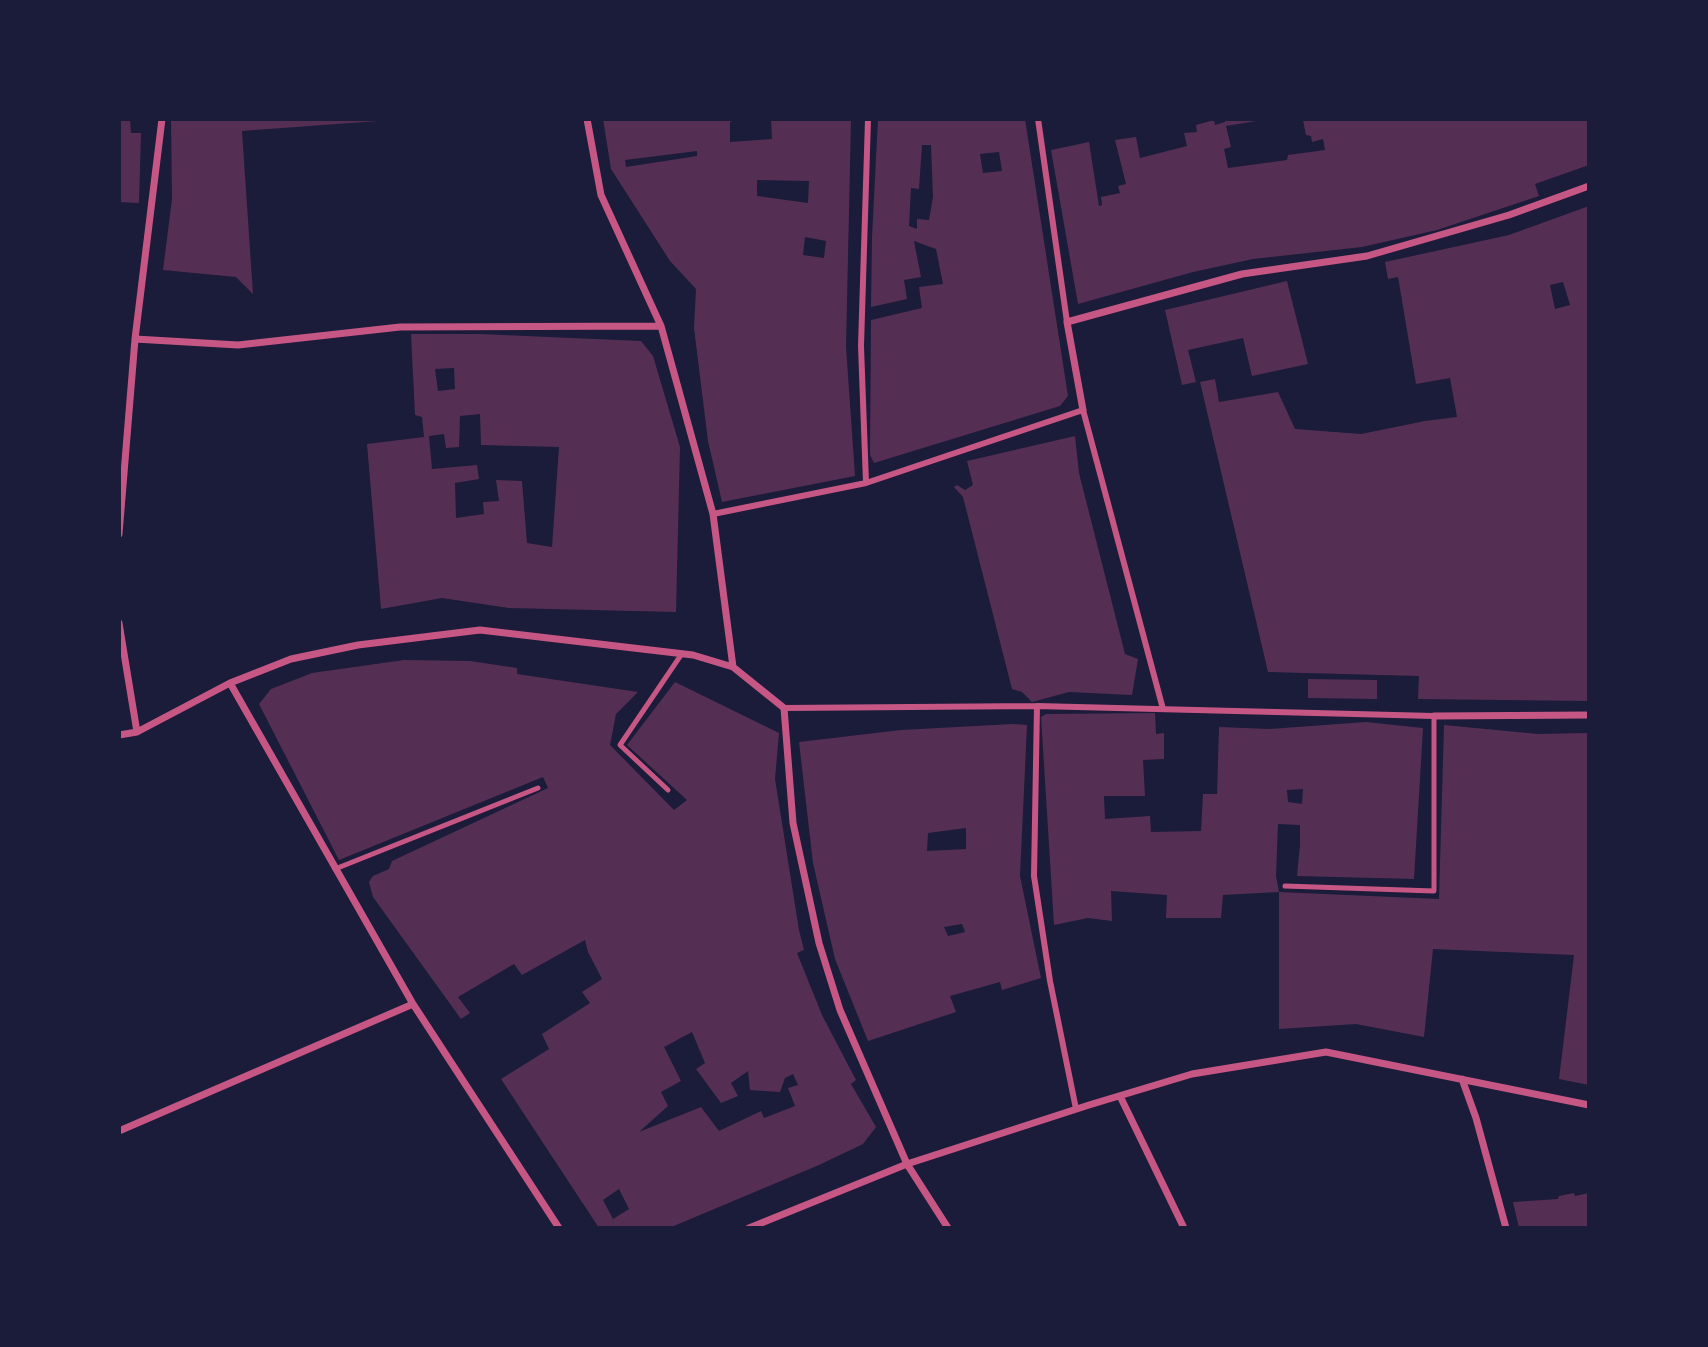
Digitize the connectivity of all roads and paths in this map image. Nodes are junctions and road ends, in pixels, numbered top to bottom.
1 (162, 119) edge
2 (587, 119) edge
3 (868, 119) edge
4 (1038, 119) edge
5 (1589, 186) edge
6 (1067, 322) junction
7 (660, 326) junction
8 (135, 339) junction
9 (1083, 410) junction
10 (866, 483) junction
11 (713, 514) junction
12 (119, 534) edge
13 (119, 624) edge
14 (681, 655) junction
15 (733, 667) junction
16 (230, 682) junction
17 (1037, 706) junction
18 (784, 708) junction
19 (1163, 709) junction
20 (1589, 715) edge
21 (1434, 716) junction
22 (137, 732) junction
23 (119, 735) edge
24 (538, 788) dead end
25 (668, 790) dead end
26 (335, 869) junction
27 (1285, 886) dead end
28 (413, 1004) junction
29 (1462, 1079) junction
30 (1120, 1096) junction
31 (1589, 1105) edge
32 (1076, 1109) junction
33 (119, 1131) edge
34 (907, 1164) junction
35 (559, 1228) edge
36 (749, 1228) edge
37 (948, 1228) edge
38 (1184, 1228) edge
39 (1506, 1228) edge

1 - 8 street
2 - 7 street
3 - 10 street
4 - 6 street
5 - 6 street
6 - 9 street
7 - 8 street
7 - 11 street
8 - 12 street
9 - 10 street
9 - 19 street
10 - 11 street
11 - 15 street
13 - 22 street
14 - 15 street
14 - 16 street
14 - 25 lane
15 - 18 street
16 - 22 street
16 - 26 street
17 - 18 street
17 - 19 street
17 - 32 street
18 - 34 street
19 - 21 street
20 - 21 street
21 - 27 lane
22 - 23 street
24 - 26 lane
26 - 28 street
28 - 33 street
28 - 35 street
29 - 30 street
29 - 31 street
29 - 39 street
30 - 32 street
30 - 38 street
32 - 34 street
34 - 36 street
34 - 37 street

